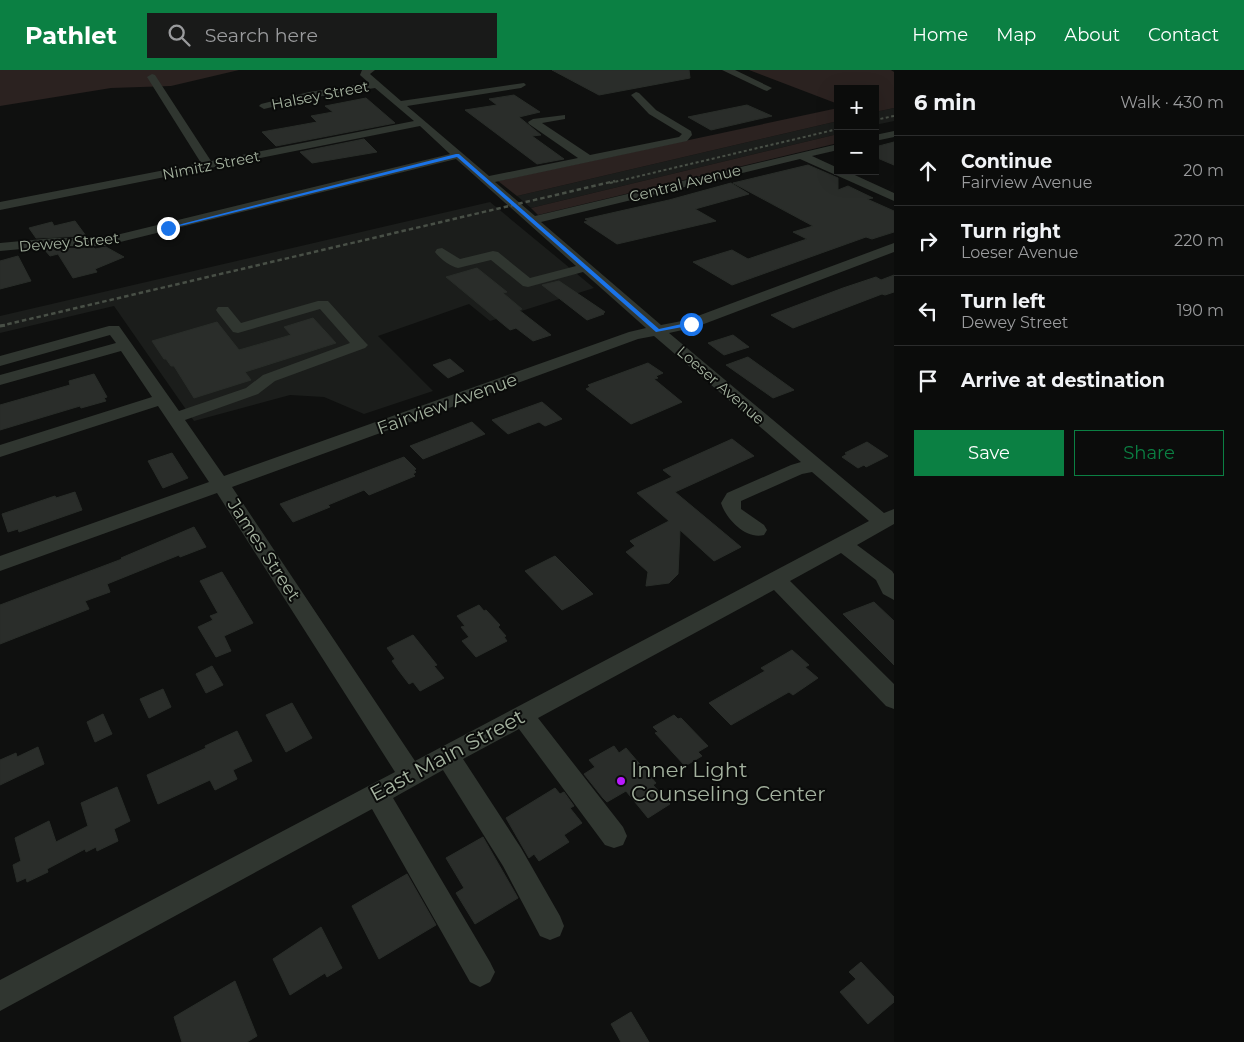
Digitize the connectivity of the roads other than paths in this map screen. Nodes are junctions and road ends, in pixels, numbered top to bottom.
1 (727, 70) edge
2 (365, 71) edge
3 (152, 77) dead end
4 (376, 85) junction
5 (521, 85) dead end
6 (767, 88) dead end
7 (636, 95) dead end
8 (399, 104) junction
9 (264, 106) dead end
10 (561, 117) dead end
11 (422, 123) junction
12 (894, 134) edge
13 (879, 137) edge
14 (834, 148) edge
15 (458, 155) junction
16 (802, 156) junction
17 (588, 159) junction
18 (208, 166) junction
19 (487, 180) junction
20 (894, 197) edge
21 (0, 206) edge
22 (533, 220) junction
23 (0, 247) edge
24 (894, 247) edge
25 (442, 252) dead end
26 (586, 267) junction
27 (223, 310) dead end
28 (658, 331) junction
29 (120, 337) junction
30 (0, 361) edge
31 (0, 380) edge
32 (163, 399) junction
33 (176, 418) junction
34 (0, 451) edge
35 (815, 465) junction
36 (221, 484) junction
37 (888, 519) edge
38 (757, 530) dead end
39 (842, 544) junction
40 (0, 564) edge
41 (777, 580) junction
42 (894, 592) edge
43 (894, 699) edge
44 (522, 715) junction
45 (447, 755) junction
46 (410, 774) junction
47 (376, 793) junction
48 (614, 836) dead end
49 (550, 926) dead end
50 (480, 972) dead end
51 (0, 996) edge

1 - 6 street
2 - 4 street, Loeser Avenue
3 - 18 street
4 - 8 street, Loeser Avenue
4 - 9 street, Halsey Street
5 - 8 street
7 - 17 street
8 - 11 street, Loeser Avenue
10 - 17 street
11 - 15 street, Loeser Avenue
11 - 18 street, Nimitz Street
12 - 13 street
14 - 16 street, Central Avenue
15 - 19 street, Loeser Avenue
15 - 23 street, Dewey Street
16 - 20 street
16 - 22 street, Central Avenue
17 - 19 street
18 - 21 street, Nimitz Street
19 - 22 street, Loeser Avenue
22 - 26 street, Loeser Avenue
24 - 28 street, Fairview Avenue
25 - 26 street
26 - 28 street, Loeser Avenue
27 - 33 street
28 - 35 street, Loeser Avenue
28 - 36 street, Fairview Avenue
29 - 30 street
29 - 31 street
29 - 32 street, James Street
32 - 33 street, James Street
32 - 34 street
33 - 36 street, James Street
35 - 37 street, Loeser Avenue
35 - 38 street
36 - 40 street, Fairview Avenue
36 - 46 street, James Street
37 - 39 street, East Main Street
39 - 41 street, East Main Street
39 - 42 street
41 - 43 street
41 - 44 street, East Main Street
44 - 45 street, East Main Street
44 - 48 street
45 - 46 street, East Main Street
45 - 49 street
46 - 47 street, East Main Street
47 - 50 street
47 - 51 street, East Main Street

